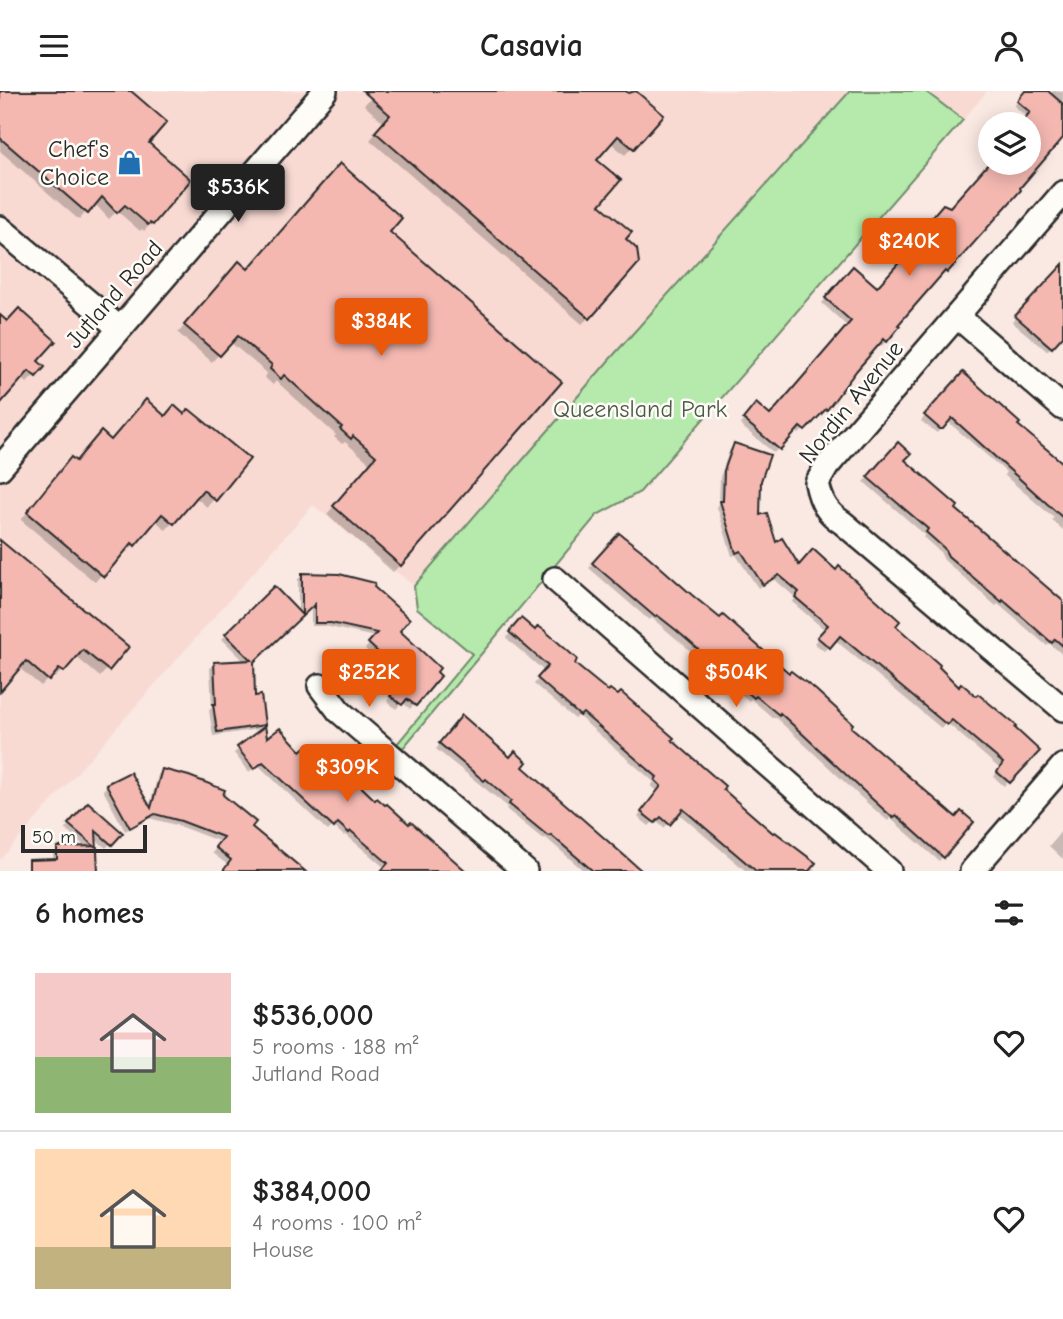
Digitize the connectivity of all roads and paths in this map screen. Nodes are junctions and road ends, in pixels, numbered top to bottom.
1 (325, 91) edge
2 (1063, 193) edge
3 (0, 227) edge
4 (957, 316) junction
5 (119, 328) junction
6 (1063, 408) edge
7 (0, 468) edge
8 (555, 579) dead end
9 (320, 686) dead end
10 (1063, 709) edge
11 (1063, 766) edge
12 (525, 871) edge
13 (889, 871) edge
14 (972, 871) edge

1 - 5 street, Jutland Road
2 - 4 street, Nordin Avenue
3 - 5 street
4 - 6 street
4 - 10 street, Nordin Avenue
5 - 7 street, Jutland Road
8 - 13 street
9 - 12 street
11 - 14 street

